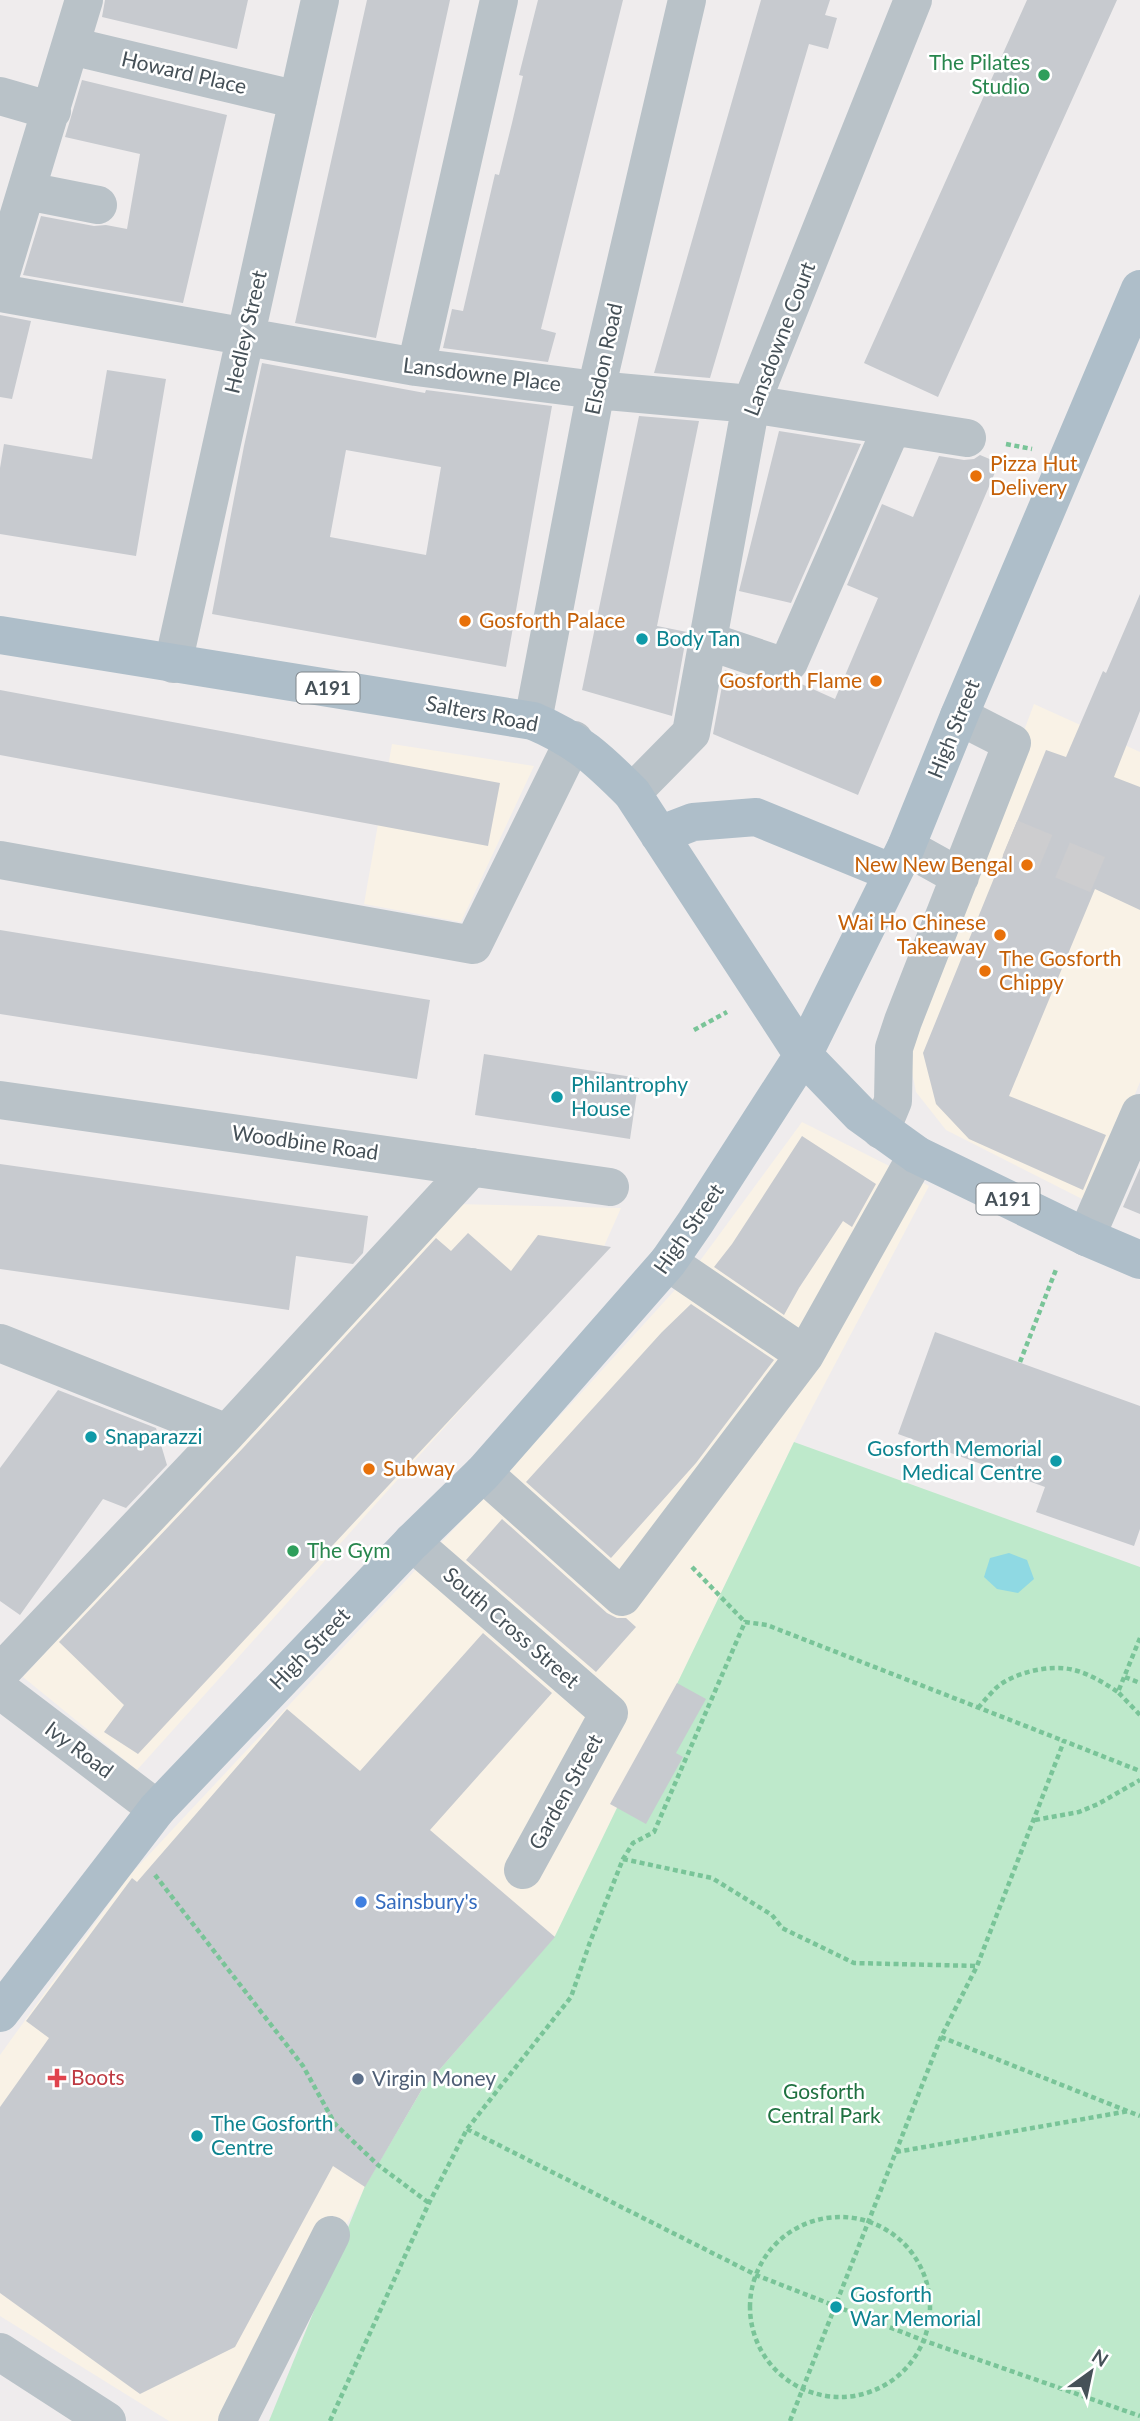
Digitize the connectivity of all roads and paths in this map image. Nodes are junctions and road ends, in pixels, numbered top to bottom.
1 (84, 0) edge
2 (320, 0) edge
3 (499, 0) edge
4 (687, 0) edge
5 (913, 0) edge
6 (71, 46) junction
7 (0, 96) edge
8 (298, 100) junction
9 (52, 111) junction
10 (27, 191) junction
11 (98, 205) dead end
12 (0, 277) edge
13 (1140, 289) edge
14 (0, 293) edge
15 (244, 338) junction
16 (415, 367) junction
17 (596, 390) junction
18 (751, 404) junction
19 (892, 426) junction
20 (967, 438) joint
21 (1069, 455) junction
22 (0, 635) edge
23 (708, 641) junction
24 (173, 664) junction
25 (959, 716) junction
26 (533, 721) junction
27 (574, 740) junction
28 (632, 793) junction
29 (659, 835) junction
30 (0, 860) edge
31 (900, 860) junction
32 (960, 877) junction
33 (803, 1055) junction
34 (0, 1100) edge
35 (1140, 1113) edge
36 (881, 1130) junction
37 (917, 1156) junction
38 (472, 1167) junction
39 (610, 1186) dead end
40 (1079, 1234) junction
41 (1140, 1259) edge
42 (668, 1262) junction
43 (0, 1343) edge
44 (805, 1355) junction
45 (1020, 1362) dead end
46 (227, 1433) junction
47 (483, 1473) junction
48 (666, 1539) junction
49 (412, 1542) junction
50 (744, 1622) junction
51 (1140, 1638) edge
52 (0, 1673) edge
53 (1125, 1676) junction
54 (1140, 1683) edge
55 (0, 1690) edge
56 (1118, 1692) junction
57 (978, 1708) junction
58 (609, 1713) joint
59 (1140, 1715) edge
60 (1064, 1741) junction
61 (1140, 1771) edge
62 (1140, 1780) edge
63 (157, 1809) junction
64 (1035, 1820) junction
65 (124, 1850) junction
66 (623, 1859) junction
67 (523, 1870) dead end
68 (977, 1966) junction
69 (0, 2013) edge
70 (942, 2037) junction
71 (1129, 2111) junction
72 (1140, 2116) edge
73 (467, 2129) junction
74 (896, 2152) junction
75 (429, 2203) junction
76 (869, 2221) junction
77 (331, 2235) dead end
78 (756, 2275) junction
79 (836, 2307) junction
80 (925, 2341) junction
81 (3, 2359) edge
82 (803, 2389) junction
83 (1140, 2416) edge
84 (107, 2421) edge
85 (237, 2421) edge
86 (330, 2421) edge
87 (790, 2421) edge

1 - 6 street
2 - 8 street, Hedley Street
3 - 16 street
4 - 17 street, Elsdon Road
5 - 18 street, Lansdowne Court
6 - 8 street, Howard Place
6 - 9 street
7 - 9 street
8 - 15 street, Hedley Street
9 - 10 street
10 - 11 street
10 - 12 street
13 - 21 main road, High Street
14 - 15 street, Lansdowne Place
15 - 16 street, Lansdowne Place
15 - 24 street, Hedley Street
16 - 17 street, Lansdowne Place
17 - 18 street, Lansdowne Place
17 - 26 street, Elsdon Road
18 - 19 street, Lansdowne Place
18 - 23 street, Lansdowne Court
19 - 20 street, Lansdowne Place
19 - 23 street
20 - 21 path
21 - 25 main road, High Street
22 - 24 main road, Salters Road / A191
23 - 28 street, Lansdowne Court
24 - 26 main road, Salters Road / A191
25 - 31 main road, High Street
25 - 32 street
26 - 27 main road, Salters Road / A191
27 - 28 main road, Salters Road / A191
27 - 30 street
28 - 29 main road, Salters Road / A191
29 - 31 main road
29 - 33 main road, Salters Road / A191
31 - 32 street
31 - 33 main road, High Street
32 - 36 street
33 - 36 main road, A191
33 - 42 main road, High Street
34 - 38 street, Woodbine Road
35 - 40 street
36 - 37 main road, A191
37 - 40 main road, A191
37 - 44 street
38 - 39 street, Woodbine Road
38 - 46 street
40 - 41 main road, A191
40 - 45 path
42 - 44 street
42 - 47 main road, High Street
43 - 46 street
44 - 48 street
46 - 52 street
47 - 48 street
47 - 49 main road, High Street
48 - 50 path
49 - 58 street, South Cross Street
49 - 63 main road, High Street
50 - 57 path
50 - 66 path
51 - 53 path
53 - 54 path
53 - 56 path
55 - 63 street, Ivy Road
56 - 57 path
56 - 59 path
57 - 60 path
58 - 67 street, Garden Street
60 - 61 path
60 - 64 path
62 - 64 path
63 - 65 main road, High Street
64 - 68 path
65 - 69 main road, High Street
65 - 75 path
66 - 68 path
66 - 73 path
68 - 70 path
70 - 71 path
70 - 74 path
71 - 72 path
71 - 74 path
73 - 75 path
73 - 78 path
74 - 76 path
75 - 86 path
76 - 78 path
76 - 79 path
76 - 80 path
77 - 85 street
78 - 79 path
78 - 82 path
79 - 80 path
79 - 82 path
80 - 82 path
80 - 83 path
81 - 84 street
82 - 87 path

